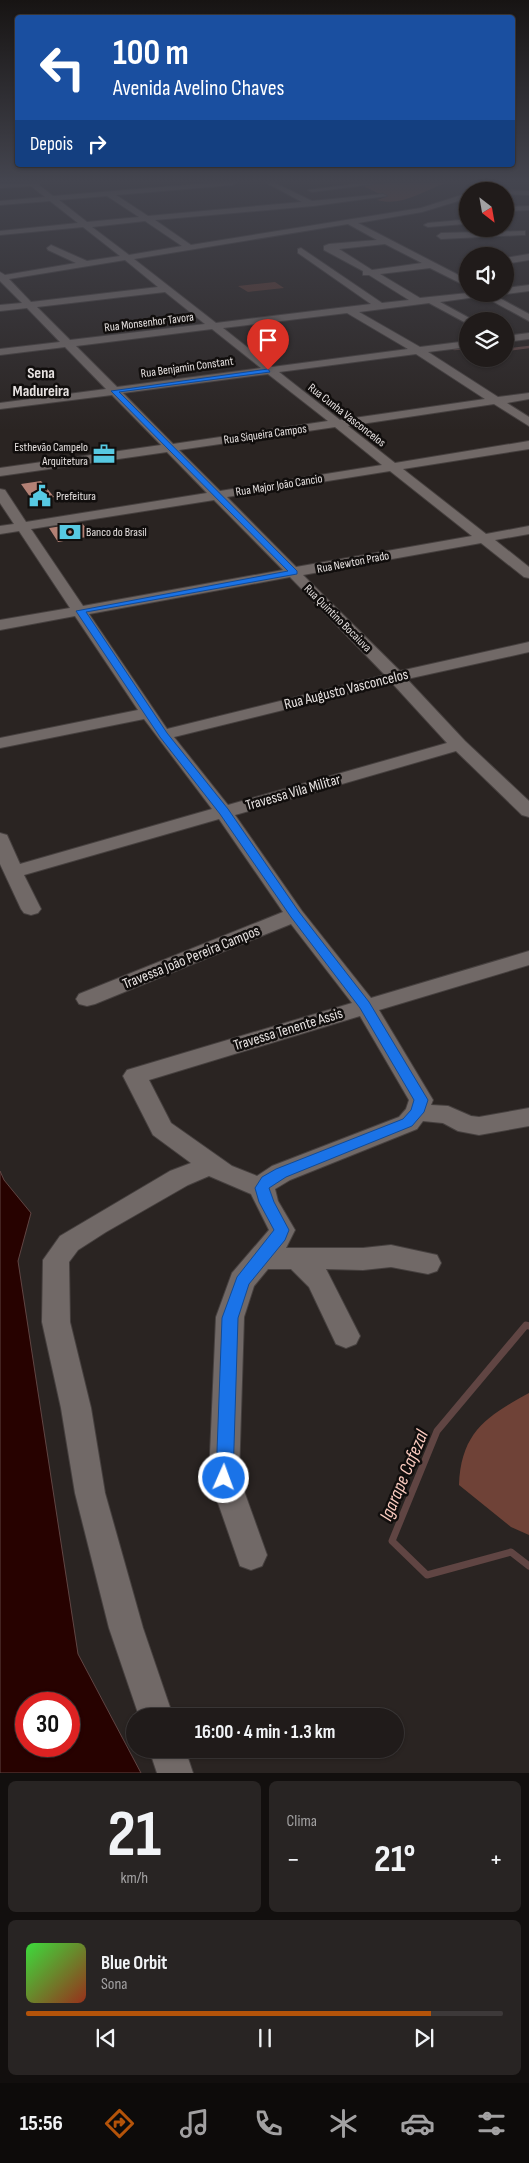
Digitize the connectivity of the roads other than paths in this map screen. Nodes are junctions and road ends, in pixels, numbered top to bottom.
1 (74, 266) edge
2 (135, 266) edge
3 (323, 266) edge
4 (360, 266) edge
5 (425, 266) edge
6 (433, 266) edge
7 (459, 270) edge
8 (371, 272) junction
9 (446, 272) junction
10 (339, 276) junction
11 (1, 277) edge
12 (459, 279) edge
13 (529, 288) edge
14 (164, 289) junction
15 (514, 290) edge
16 (459, 297) edge
17 (430, 300) junction
18 (418, 302) junction
19 (500, 302) edge
20 (27, 304) junction
21 (380, 306) junction
22 (0, 308) edge
23 (349, 310) junction
24 (459, 316) edge
25 (529, 318) edge
26 (212, 327) junction
27 (529, 336) edge
28 (514, 338) edge
29 (68, 344) junction
30 (459, 345) edge
31 (419, 351) junction
32 (0, 352) edge
33 (268, 370) junction
34 (115, 391) junction
35 (529, 396) edge
36 (494, 400) junction
37 (0, 406) edge
38 (529, 422) edge
39 (337, 424) junction
40 (529, 445) edge
41 (168, 448) junction
42 (392, 468) junction
43 (0, 472) edge
44 (0, 493) edge
45 (216, 495) junction
46 (23, 526) junction
47 (0, 530) edge
48 (529, 530) edge
49 (481, 538) junction
50 (294, 573) junction
51 (529, 574) edge
52 (81, 611) junction
53 (0, 625) edge
54 (529, 647) edge
55 (396, 677) junction
56 (148, 713) junction
57 (163, 734) junction
58 (0, 743) edge
59 (459, 745) junction
60 (529, 811) edge
61 (224, 812) junction
62 (0, 839) edge
63 (13, 872) junction
64 (31, 909) dead end
65 (295, 915) junction
66 (529, 958) edge
67 (86, 999) dead end
68 (365, 1005) junction
69 (417, 1112) junction
70 (529, 1117) edge
71 (212, 1164) junction
72 (262, 1188) junction
73 (260, 1258) junction
74 (298, 1259) junction
75 (428, 1263) dead end
76 (346, 1336) dead end
77 (251, 1555) dead end
78 (153, 1708) edge
79 (170, 1758) edge
80 (175, 1773) edge

1 - 11 street
2 - 14 street, Rua Cunha Vasconcelos
3 - 10 street
4 - 8 street
5 - 8 street
6 - 9 street
7 - 9 street
8 - 10 street
8 - 18 street
9 - 12 street
10 - 21 street
11 - 20 street, Rua Quintino Bocaiuva
13 - 15 street
14 - 20 street
14 - 26 street, Rua Cunha Vasconcelos
16 - 17 street, Rua Monsenhor Tavora
17 - 18 street, Rua Monsenhor Tavora
17 - 24 street
18 - 21 street, Rua Monsenhor Tavora
19 - 25 street
20 - 22 street
20 - 29 street, Rua Quintino Bocaiuva
21 - 23 street, Rua Monsenhor Tavora
23 - 26 street, Rua Monsenhor Tavora
23 - 31 street
26 - 29 street, Rua Monsenhor Tavora
26 - 33 street, Rua Cunha Vasconcelos
27 - 28 street
29 - 32 street, Rua Monsenhor Tavora
29 - 34 street, Rua Quintino Bocaiuva
30 - 31 street, Rua Benjamin Constant
31 - 33 street, Rua Benjamin Constant
31 - 36 street
33 - 34 street, Rua Benjamin Constant
33 - 39 street, Rua Cunha Vasconcelos
34 - 37 street, Rua Benjamin Constant
34 - 41 street, Rua Quintino Bocaiuva
35 - 36 street, Rua Siqueira Campos
36 - 38 street
36 - 39 street, Rua Siqueira Campos
39 - 41 street, Rua Siqueira Campos
39 - 42 street, Rua Cunha Vasconcelos
40 - 42 street, Rua Major João Cancio
41 - 43 street, Rua Siqueira Campos
41 - 45 street, Rua Quintino Bocaiuva
42 - 45 street, Rua Major João Cancio
42 - 49 street, Rua Cunha Vasconcelos
44 - 46 street
45 - 46 street, Rua Major João Cancio
45 - 50 street, Rua Quintino Bocaiuva
46 - 47 street, Rua Major João Cancio
46 - 52 street
48 - 49 street, Rua Newton Prado
49 - 50 street, Rua Newton Prado
49 - 51 street, Rua Cunha Vasconcelos
50 - 52 street, Rua Newton Prado
50 - 55 street, Rua Quintino Bocaiuva
52 - 53 street, Rua Newton Prado
52 - 56 street
54 - 55 street, Rua Augusto Vasconcelos
55 - 57 street, Rua Augusto Vasconcelos
55 - 59 street, Rua Quintino Bocaiuva
56 - 57 street
56 - 58 street
57 - 61 street
59 - 60 street, Rua Quintino Bocaiuva
59 - 61 street, Travessa Vila Militar
61 - 63 street, Travessa Vila Militar
61 - 65 street
62 - 63 street
63 - 64 street
65 - 67 street, Travessa João Pereira Campos
65 - 68 street
66 - 68 street, Travessa Tenente Assis
68 - 69 street
68 - 71 street, Travessa Tenente Assis
69 - 70 street
69 - 72 street
71 - 72 street
71 - 78 street
72 - 73 street
73 - 74 street
73 - 77 street
74 - 75 street
74 - 76 street
79 - 80 street

